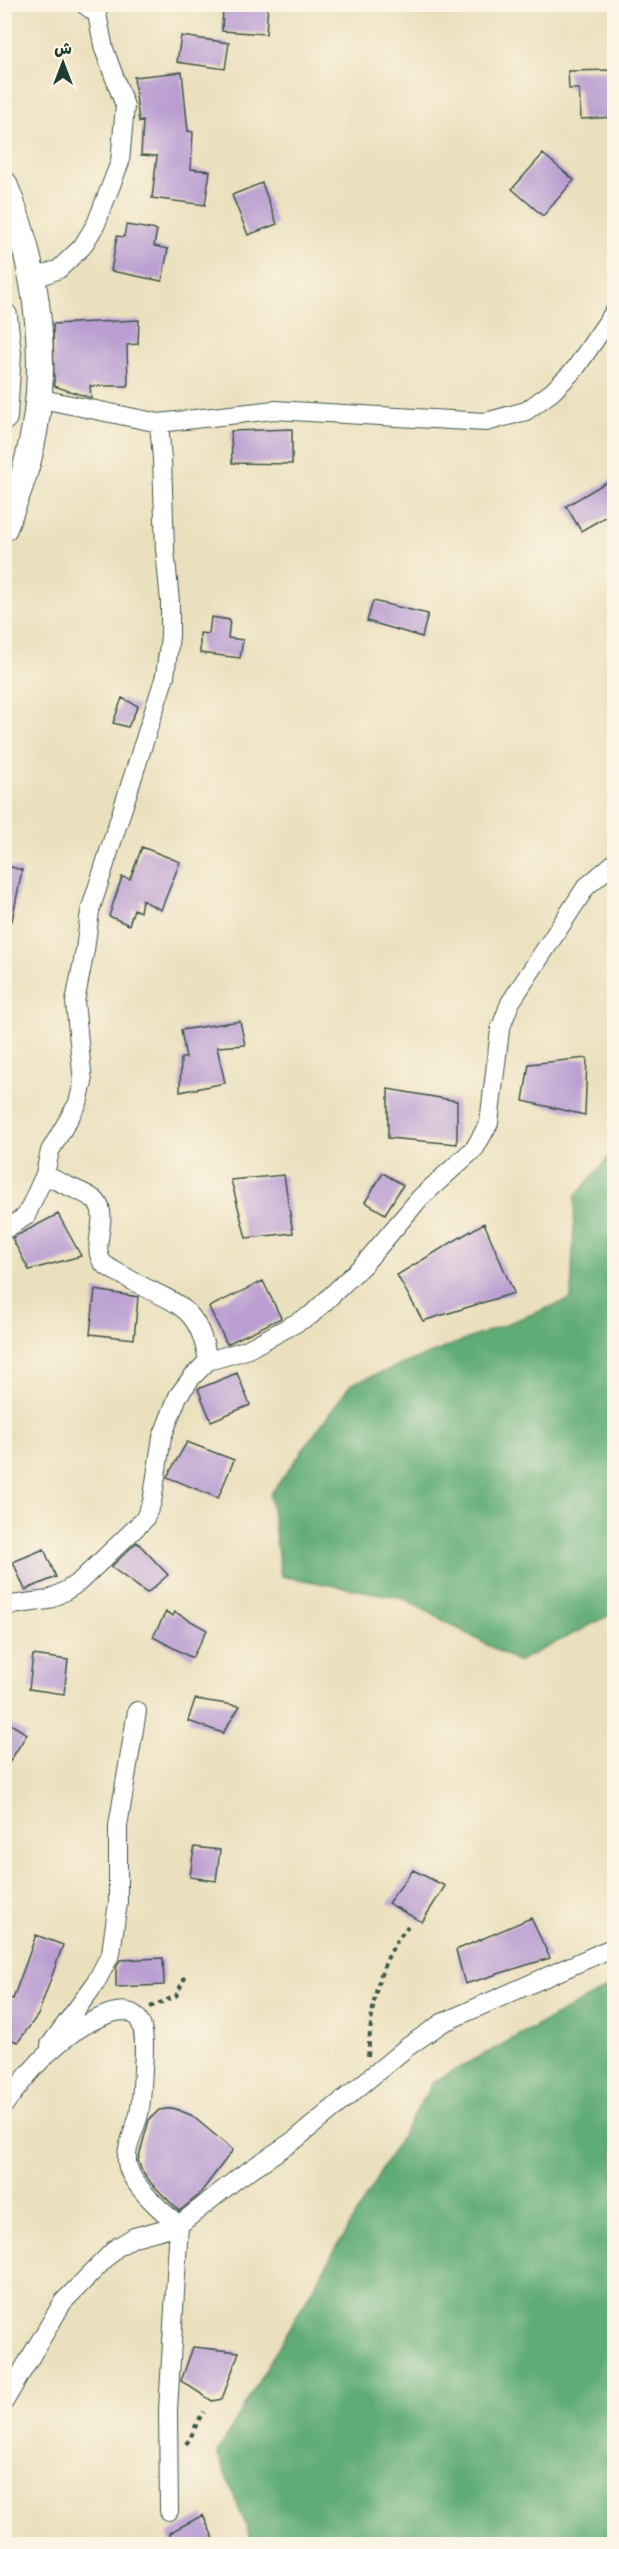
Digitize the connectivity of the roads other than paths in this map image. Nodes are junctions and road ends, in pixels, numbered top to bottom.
1 (93, 8) edge
2 (4, 184) edge
3 (33, 279) junction
4 (615, 312) edge
5 (4, 316) edge
6 (37, 398) junction
7 (4, 417) edge
8 (159, 423) junction
9 (10, 498) edge
10 (4, 528) edge
11 (615, 863) edge
12 (45, 1174) junction
13 (4, 1230) edge
14 (208, 1361) junction
15 (4, 1606) edge
16 (136, 1711) dead end
17 (615, 1947) edge
18 (36, 2063) junction
19 (4, 2105) edge
20 (179, 2225) junction
21 (4, 2402) edge
22 (169, 2511) dead end

1 - 3 street
2 - 3 main road
3 - 6 main road
4 - 8 street
5 - 7 main road
6 - 8 street
6 - 9 main road
8 - 12 street
9 - 10 main road
11 - 14 street
12 - 13 street
12 - 14 street
14 - 15 street
16 - 18 street
17 - 20 street
18 - 19 street
18 - 20 street
20 - 21 street
20 - 22 street

